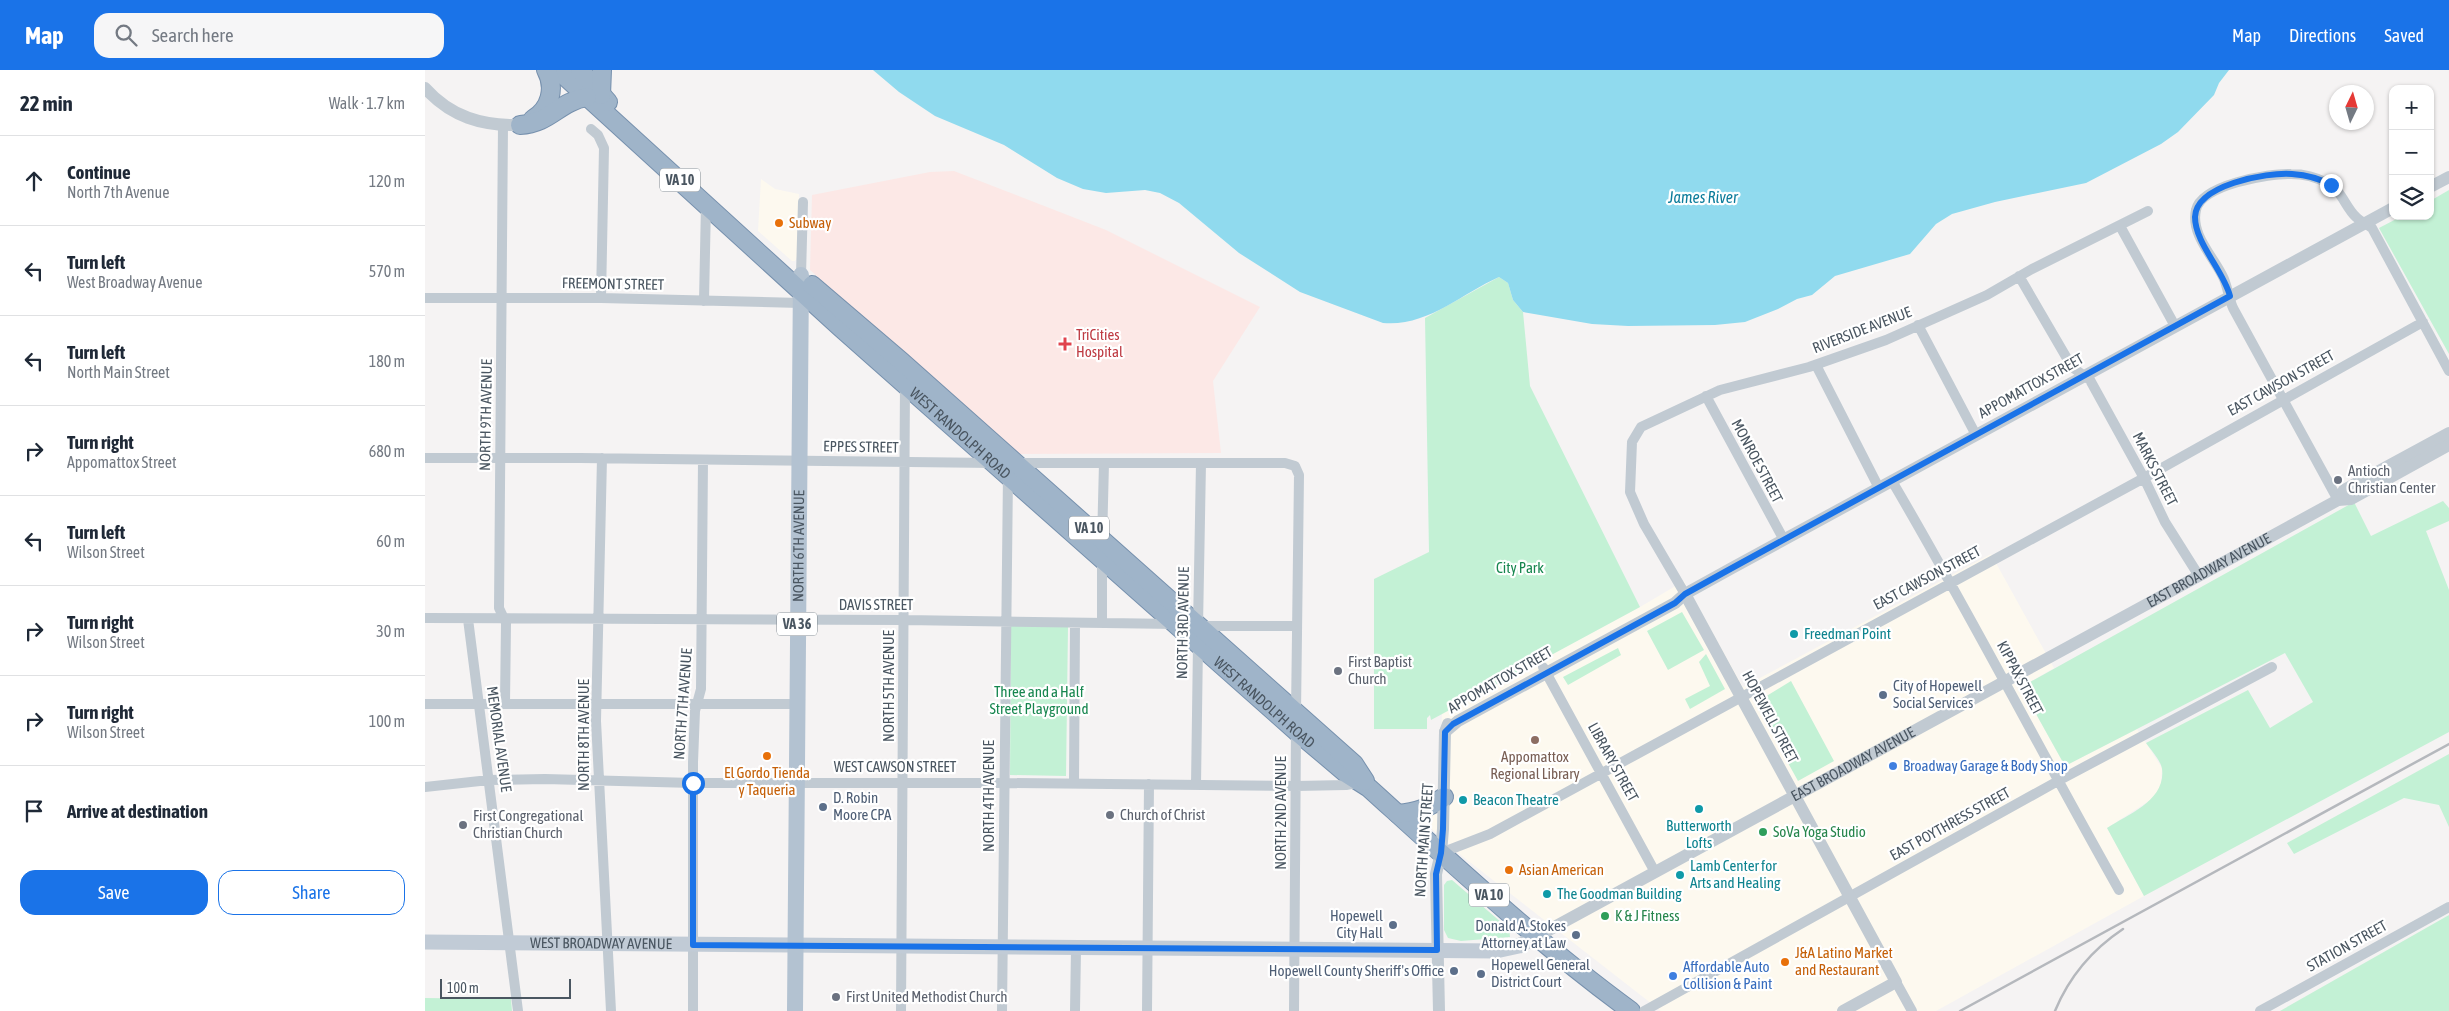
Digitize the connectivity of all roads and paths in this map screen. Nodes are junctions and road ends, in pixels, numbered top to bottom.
1 (546, 70) edge
2 (558, 70) edge
3 (579, 70) edge
4 (602, 70) edge
5 (425, 88) edge
6 (594, 96) junction
7 (503, 125) junction
8 (520, 125) junction
9 (591, 129) dead end
10 (2449, 177) edge
11 (2434, 185) edge
12 (803, 202) dead end
13 (706, 203) junction
14 (2389, 210) edge
15 (2148, 211) dead end
16 (2365, 223) junction
17 (2120, 226) junction
18 (2019, 276) junction
19 (801, 289) junction
20 (2230, 296) junction
21 (425, 298) edge
22 (601, 298) junction
23 (502, 299) junction
24 (704, 301) junction
25 (2423, 322) junction
26 (1918, 326) junction
27 (2175, 326) junction
28 (901, 361) junction
29 (1816, 365) junction
30 (2449, 371) edge
31 (2084, 376) junction
32 (906, 385) junction
33 (1706, 396) junction
34 (2283, 399) junction
35 (2449, 433) edge
36 (1976, 435) junction
37 (2449, 445) edge
38 (425, 458) edge
39 (501, 458) junction
40 (602, 458) junction
41 (703, 460) junction
42 (799, 461) junction
43 (1630, 461) joint
44 (905, 463) junction
45 (994, 463) junction
46 (1104, 463) junction
47 (1201, 463) junction
48 (1011, 469) junction
49 (2144, 478) junction
50 (1892, 481) junction
51 (1879, 488) junction
52 (2337, 500) junction
53 (1103, 540) junction
54 (1783, 540) junction
55 (1102, 559) junction
56 (2199, 576) junction
57 (1951, 582) junction
58 (1685, 594) junction
59 (425, 618) edge
60 (468, 619) junction
61 (702, 619) junction
62 (505, 620) junction
63 (599, 620) junction
64 (797, 620) junction
65 (905, 620) junction
66 (1006, 622) junction
67 (1075, 623) junction
68 (1102, 623) junction
69 (1177, 624) junction
70 (1198, 626) junction
71 (1297, 626) junction
72 (1198, 644) junction
73 (2272, 667) dead end
74 (1545, 670) junction
75 (2005, 681) junction
76 (1740, 697) junction
77 (505, 703) junction
78 (425, 704) edge
79 (479, 704) junction
80 (597, 704) junction
81 (697, 704) junction
82 (797, 704) junction
83 (1296, 713) junction
84 (1296, 731) junction
85 (1445, 732) joint
86 (1602, 773) junction
87 (489, 780) junction
88 (599, 781) junction
89 (2058, 781) junction
90 (903, 782) junction
91 (1004, 782) junction
92 (693, 783) junction
93 (796, 783) junction
94 (1074, 783) junction
95 (1149, 784) junction
96 (1197, 784) junction
97 (1364, 784) junction
98 (1296, 786) junction
99 (425, 787) edge
100 (1444, 796) junction
101 (1794, 797) junction
102 (1398, 814) junction
103 (1441, 853) junction
104 (1655, 872) junction
105 (2119, 890) dead end
106 (1849, 897) junction
107 (2449, 907) edge
108 (1536, 937) junction
109 (425, 942) edge
110 (510, 943) junction
111 (607, 943) junction
112 (693, 945) junction
113 (795, 945) junction
114 (902, 947) junction
115 (1003, 948) junction
116 (1076, 949) junction
117 (1148, 949) junction
118 (1295, 950) junction
119 (1437, 950) junction
120 (1896, 982) junction
121 (519, 1011) edge
122 (611, 1011) edge
123 (693, 1011) edge
124 (795, 1011) edge
125 (901, 1011) edge
126 (1002, 1011) edge
127 (1075, 1011) edge
128 (1147, 1011) edge
129 (1294, 1011) edge
130 (1439, 1011) edge
131 (1631, 1011) edge
132 (1644, 1011) edge
133 (1843, 1011) edge
134 (1912, 1011) edge
135 (2260, 1011) edge

1 - 8 highway
2 - 6 highway, WEST RANDOLPH ROAD / VA 10
3 - 6 highway, WEST RANDOLPH ROAD / VA 10
4 - 6 highway
5 - 7 street
6 - 8 highway
6 - 13 highway, WEST RANDOLPH ROAD / VA 10
6 - 19 highway, WEST RANDOLPH ROAD / VA 10
7 - 8 street
7 - 23 street, NORTH 9TH AVENUE
9 - 22 street
10 - 11 street
12 - 19 street, NORTH 6TH AVENUE
13 - 19 highway, WEST RANDOLPH ROAD / VA 10
13 - 24 street
14 - 16 street, APPOMATTOX STREET
15 - 17 street, RIVERSIDE AVENUE
16 - 20 street, APPOMATTOX STREET
16 - 20 street
16 - 25 street
17 - 18 street, RIVERSIDE AVENUE
17 - 27 street
18 - 26 street, RIVERSIDE AVENUE
18 - 31 street, MARKS STREET
19 - 24 street, FREEMONT STREET
19 - 28 highway, WEST RANDOLPH ROAD / VA 10
19 - 32 highway, WEST RANDOLPH ROAD / VA 10
19 - 42 main road, NORTH 6TH AVENUE / VA 36
20 - 27 street, APPOMATTOX STREET
20 - 34 street
21 - 23 street, FREEMONT STREET
22 - 23 street, FREEMONT STREET
22 - 24 street, FREEMONT STREET
23 - 39 street, NORTH 9TH AVENUE
25 - 30 street
25 - 34 street, EAST CAWSON STREET
26 - 29 street, RIVERSIDE AVENUE
26 - 36 street
27 - 31 street, APPOMATTOX STREET
28 - 32 street, NORTH 5TH AVENUE
28 - 48 highway, WEST RANDOLPH ROAD / VA 10
29 - 33 street, RIVERSIDE AVENUE
29 - 51 street
31 - 36 street, APPOMATTOX STREET
31 - 49 street, MARKS STREET
32 - 44 street, NORTH 5TH AVENUE
32 - 45 highway, WEST RANDOLPH ROAD / VA 10
33 - 43 street, RIVERSIDE AVENUE
33 - 54 street, MONROE STREET
34 - 49 street, EAST CAWSON STREET
34 - 52 street
35 - 52 street, EAST BROADWAY AVENUE
36 - 50 street, APPOMATTOX STREET
37 - 52 street, EAST BROADWAY AVENUE
38 - 39 street, EPPES STREET
39 - 40 street, EPPES STREET
39 - 62 street, NORTH 9TH AVENUE
40 - 41 street, EPPES STREET
40 - 63 street, NORTH 8TH AVENUE
41 - 42 street, EPPES STREET
41 - 61 street, NORTH 7TH AVENUE
42 - 44 street, EPPES STREET
42 - 64 main road, NORTH 6TH AVENUE / VA 36
43 - 58 street, HOPEWELL STREET
44 - 45 street, EPPES STREET
44 - 65 street, NORTH 5TH AVENUE
45 - 48 highway, WEST RANDOLPH ROAD / VA 10
46 - 47 street
46 - 48 street
46 - 53 street
47 - 70 street, NORTH 3RD AVENUE
47 - 71 street, NORTH 2ND AVENUE
48 - 53 highway, WEST RANDOLPH ROAD / VA 10
48 - 55 highway, WEST RANDOLPH ROAD / VA 10
48 - 66 street, NORTH 4TH AVENUE
49 - 56 street, MARKS STREET
49 - 57 street, EAST CAWSON STREET
50 - 51 street, APPOMATTOX STREET
50 - 57 street, KIPPAX STREET
51 - 54 street, APPOMATTOX STREET
52 - 56 street, EAST BROADWAY AVENUE
53 - 55 street
53 - 70 highway, WEST RANDOLPH ROAD / VA 10
54 - 58 street, APPOMATTOX STREET
55 - 68 street
55 - 69 highway, WEST RANDOLPH ROAD / VA 10
56 - 75 street, EAST BROADWAY AVENUE
57 - 75 street, KIPPAX STREET
57 - 76 street, EAST CAWSON STREET
58 - 74 street, APPOMATTOX STREET
58 - 76 street, HOPEWELL STREET
59 - 60 street, DAVIS STREET
60 - 62 street, DAVIS STREET
60 - 79 street, MEMORIAL AVENUE
61 - 63 street, DAVIS STREET
61 - 64 street, DAVIS STREET
61 - 81 street, NORTH 7TH AVENUE
62 - 63 street, DAVIS STREET
62 - 77 street, NORTH 9TH AVENUE
63 - 80 street, NORTH 8TH AVENUE
64 - 65 street, DAVIS STREET
64 - 82 main road, NORTH 6TH AVENUE / VA 36
65 - 66 street, DAVIS STREET
65 - 90 street, NORTH 5TH AVENUE
66 - 67 street, DAVIS STREET
66 - 91 street, NORTH 4TH AVENUE
67 - 68 street, DAVIS STREET
67 - 94 street
68 - 69 street, DAVIS STREET
69 - 70 street, DAVIS STREET
69 - 72 highway, WEST RANDOLPH ROAD / VA 10
70 - 71 street, DAVIS STREET
70 - 72 street, NORTH 3RD AVENUE
70 - 83 highway, WEST RANDOLPH ROAD / VA 10
71 - 83 street, NORTH 2ND AVENUE
72 - 84 highway, WEST RANDOLPH ROAD / VA 10
72 - 96 street, NORTH 3RD AVENUE
73 - 89 street, EAST POYTHRESS STREET
74 - 85 street, APPOMATTOX STREET
74 - 86 street, LIBRARY STREET
75 - 89 street, KIPPAX STREET
75 - 101 street, EAST BROADWAY AVENUE
76 - 86 street, EAST CAWSON STREET
76 - 101 street, HOPEWELL STREET
77 - 79 street
77 - 80 street
78 - 79 street
79 - 87 street, MEMORIAL AVENUE
80 - 81 street
80 - 88 street, NORTH 8TH AVENUE
81 - 82 street
81 - 92 street, NORTH 7TH AVENUE
82 - 93 main road, NORTH 6TH AVENUE / VA 36
83 - 84 street, NORTH 2ND AVENUE
83 - 97 highway, WEST RANDOLPH ROAD / VA 10
84 - 97 highway, WEST RANDOLPH ROAD / VA 10
84 - 98 street, NORTH 2ND AVENUE
85 - 100 street, NORTH MAIN STREET
86 - 103 street, EAST CAWSON STREET
86 - 104 street, LIBRARY STREET
87 - 88 street, WEST CAWSON STREET
87 - 99 street, WEST CAWSON STREET
87 - 110 street, MEMORIAL AVENUE
88 - 92 street, WEST CAWSON STREET
88 - 111 street, NORTH 8TH AVENUE
89 - 105 street, KIPPAX STREET
89 - 106 street, EAST POYTHRESS STREET
90 - 91 street, WEST CAWSON STREET
90 - 93 street, WEST CAWSON STREET
90 - 114 street, NORTH 5TH AVENUE
91 - 94 street, WEST CAWSON STREET
91 - 115 street, NORTH 4TH AVENUE
92 - 93 street, WEST CAWSON STREET
92 - 112 street, NORTH 7TH AVENUE
93 - 113 main road, NORTH 6TH AVENUE / VA 36
94 - 95 street, WEST CAWSON STREET
95 - 96 street, WEST CAWSON STREET
95 - 117 street
96 - 98 street, WEST CAWSON STREET
97 - 98 street, WEST CAWSON STREET
97 - 102 highway, WEST RANDOLPH ROAD / VA 10
98 - 118 street, NORTH 2ND AVENUE
100 - 102 highway
100 - 103 street, NORTH MAIN STREET
101 - 104 street, EAST BROADWAY AVENUE
101 - 106 street, HOPEWELL STREET
102 - 103 highway, WEST RANDOLPH ROAD / VA 10
103 - 108 highway, VA 10
103 - 119 street, NORTH MAIN STREET
104 - 108 street, EAST BROADWAY AVENUE
106 - 120 street, HOPEWELL STREET
106 - 132 street, EAST POYTHRESS STREET
107 - 135 street, STATION STREET
108 - 119 main road, EAST BROADWAY AVENUE
108 - 131 highway, VA 10
109 - 110 main road, WEST BROADWAY AVENUE
110 - 111 main road, WEST BROADWAY AVENUE
110 - 121 street, MEMORIAL AVENUE
111 - 112 main road, WEST BROADWAY AVENUE
111 - 122 street, NORTH 8TH AVENUE
112 - 113 main road, WEST BROADWAY AVENUE
112 - 123 street, NORTH 7TH AVENUE
113 - 114 main road, WEST BROADWAY AVENUE
113 - 124 main road, NORTH 6TH AVENUE
114 - 115 main road, WEST BROADWAY AVENUE
114 - 125 street, NORTH 5TH AVENUE
115 - 116 main road, WEST BROADWAY AVENUE
115 - 126 street, NORTH 4TH AVENUE
116 - 117 main road, WEST BROADWAY AVENUE
116 - 127 street
117 - 118 main road, WEST BROADWAY AVENUE
117 - 128 street
118 - 119 main road, WEST BROADWAY AVENUE
118 - 129 street, NORTH 2ND AVENUE
119 - 130 street, NORTH MAIN STREET
120 - 133 street
120 - 134 street, HOPEWELL STREET

